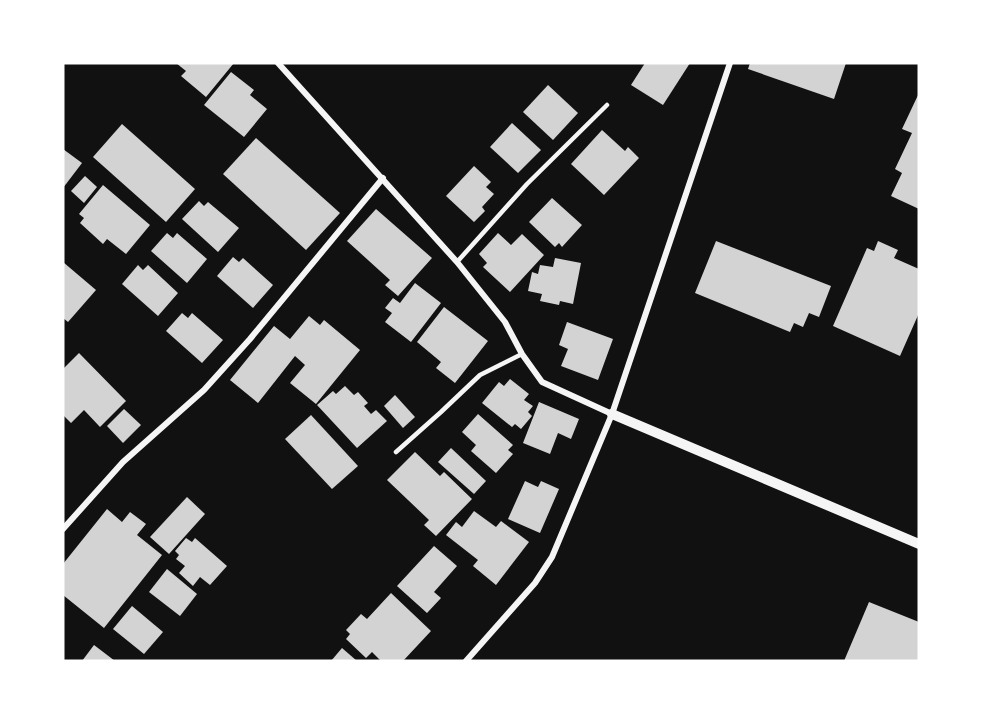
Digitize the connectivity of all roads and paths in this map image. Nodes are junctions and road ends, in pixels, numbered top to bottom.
1 (278, 63) edge
2 (730, 63) edge
3 (607, 105) dead end
4 (382, 178) junction
5 (457, 262) junction
6 (522, 354) junction
7 (612, 414) junction
8 (396, 452) dead end
9 (63, 529) edge
10 (919, 544) edge
11 (466, 661) edge

1 - 4 street
2 - 7 street
3 - 5 lane
4 - 5 street
4 - 9 street
5 - 6 street
6 - 7 street
6 - 8 lane
7 - 10 street
7 - 11 street

